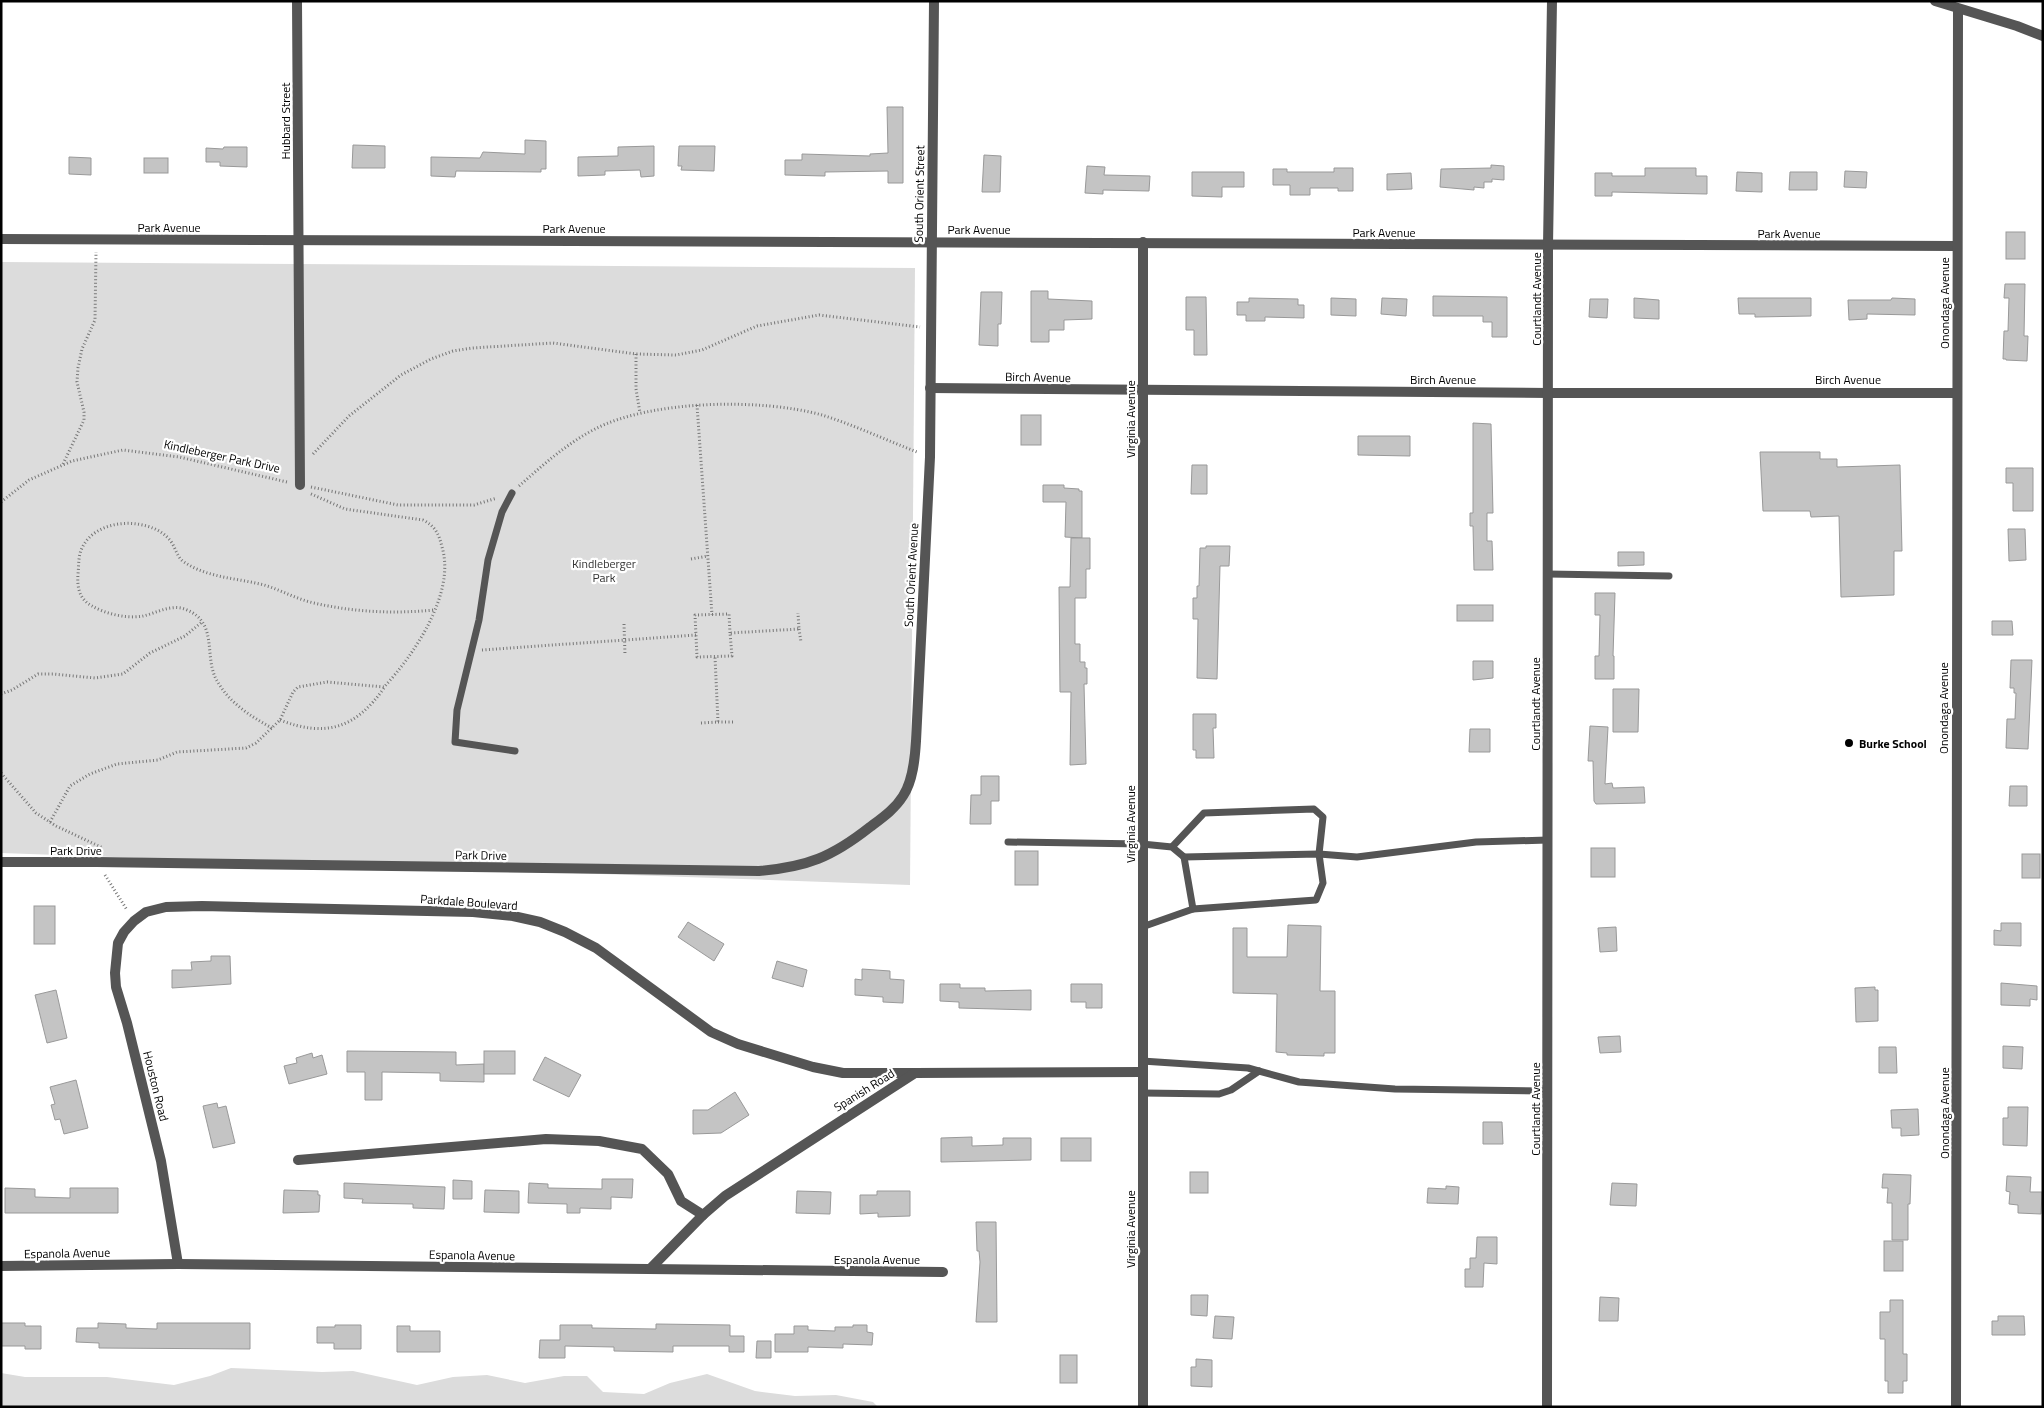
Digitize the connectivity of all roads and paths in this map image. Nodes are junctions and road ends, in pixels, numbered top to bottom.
1 (297, 1) edge
2 (934, 1) edge
3 (1552, 1) edge
4 (1935, 1) edge
5 (1958, 8) junction
6 (2043, 36) edge
7 (1, 239) edge
8 (96, 239) junction
9 (299, 240) junction
10 (931, 242) junction
11 (1143, 242) junction
12 (1548, 246) junction
13 (1956, 246) junction
14 (930, 329) junction
15 (636, 354) junction
16 (930, 388) junction
17 (1142, 390) junction
18 (1548, 393) junction
19 (1956, 393) junction
20 (697, 405) junction
21 (640, 413) junction
22 (930, 457) junction
23 (63, 465) junction
24 (300, 465) junction
25 (300, 485) junction
26 (512, 493) junction
27 (1, 502) edge
28 (708, 556) junction
29 (691, 559) dead end
30 (1548, 574) junction
31 (1669, 576) dead end
32 (434, 610) junction
33 (798, 613) dead end
34 (712, 614) junction
35 (202, 622) junction
36 (624, 624) dead end
37 (799, 629) junction
38 (730, 632) junction
39 (696, 635) junction
40 (625, 640) junction
41 (800, 642) dead end
42 (472, 651) junction
43 (624, 655) dead end
44 (714, 657) junction
45 (384, 687) junction
46 (1, 694) edge
47 (280, 720) junction
48 (718, 722) junction
49 (735, 722) dead end
50 (701, 723) dead end
51 (272, 728) junction
52 (515, 751) dead end
53 (914, 764) joint
54 (1, 773) edge
55 (50, 822) junction
56 (1548, 840) junction
57 (1008, 842) dead end
58 (1142, 844) junction
59 (1172, 847) junction
60 (108, 850) dead end
61 (1319, 854) junction
62 (1184, 857) junction
63 (1, 862) edge
64 (97, 862) junction
65 (1193, 909) junction
66 (134, 921) junction
67 (1142, 926) junction
68 (1142, 1067) junction
69 (1259, 1071) junction
70 (915, 1073) junction
71 (1547, 1090) junction
72 (1142, 1093) junction
73 (298, 1160) dead end
74 (703, 1215) junction
75 (178, 1264) junction
76 (1, 1266) edge
77 (650, 1270) junction
78 (943, 1272) dead end
79 (1143, 1407) edge
80 (1547, 1407) edge
81 (1956, 1407) edge

1 - 9 street, Hubbard Street
2 - 10 street, South Orient Street
3 - 12 street, Courtlandt Avenue
4 - 5 street
5 - 6 street
5 - 13 street, Onondaga Avenue
7 - 8 street, Park Avenue
8 - 9 street, Park Avenue
8 - 23 path
9 - 10 street, Park Avenue
9 - 24 street, Kindleberger Park Drive
10 - 11 street, Park Avenue
10 - 14 street, South Orient Street
11 - 12 street, Park Avenue
11 - 17 street, Virginia Avenue
12 - 13 street, Park Avenue
12 - 18 street, Courtlandt Avenue
13 - 19 street, Onondaga Avenue
14 - 15 path
14 - 16 street, South Orient Street
15 - 21 path
15 - 24 path
16 - 17 street, Birch Avenue
16 - 22 street, South Orient Avenue
17 - 18 street, Birch Avenue
17 - 58 street, Virginia Avenue
18 - 19 street, Birch Avenue
18 - 30 street, Courtlandt Avenue
19 - 81 street, Onondaga Avenue
20 - 21 path, Kindleberger Park Drive
20 - 22 path, Kindleberger Park Drive
20 - 28 path
21 - 26 path, Kindleberger Park Drive
22 - 53 street, South Orient Avenue
23 - 25 path, Kindleberger Park Drive
23 - 27 path, Kindleberger Park Drive
24 - 25 street, Kindleberger Park Drive
25 - 26 path, Kindleberger Park Drive
25 - 32 path
26 - 42 lane
28 - 29 path
28 - 34 path
30 - 31 lane
30 - 56 street, Courtlandt Avenue
32 - 35 path
32 - 45 path
33 - 37 path
34 - 38 path
34 - 39 path
35 - 46 path
35 - 51 path
36 - 40 path
37 - 38 path
37 - 41 path
38 - 44 path
39 - 40 path
39 - 44 path
40 - 42 path
40 - 43 path
42 - 52 lane
44 - 48 path
45 - 47 path
45 - 47 path
47 - 51 path
48 - 49 path
48 - 50 path
51 - 55 path
53 - 64 street, Park Drive
54 - 55 path
55 - 60 path
56 - 61 lane
56 - 71 street, Courtlandt Avenue
57 - 58 lane
58 - 59 lane
58 - 67 street, Virginia Avenue
59 - 61 lane
59 - 62 lane
61 - 62 lane
61 - 65 lane
62 - 65 lane
63 - 64 street, Park Drive
64 - 66 path
65 - 67 lane
66 - 70 street, Parkdale Boulevard
66 - 75 street, Houston Road
67 - 68 street, Virginia Avenue
68 - 69 lane
68 - 70 street, Spanish Road
68 - 72 street, Virginia Avenue
69 - 71 lane
69 - 72 lane
70 - 74 street, Spanish Road
71 - 80 street, Courtlandt Avenue
72 - 79 street, Virginia Avenue
73 - 74 street
74 - 77 street, Spanish Road
75 - 76 street, Espanola Avenue
75 - 77 street, Espanola Avenue
77 - 78 street, Espanola Avenue

